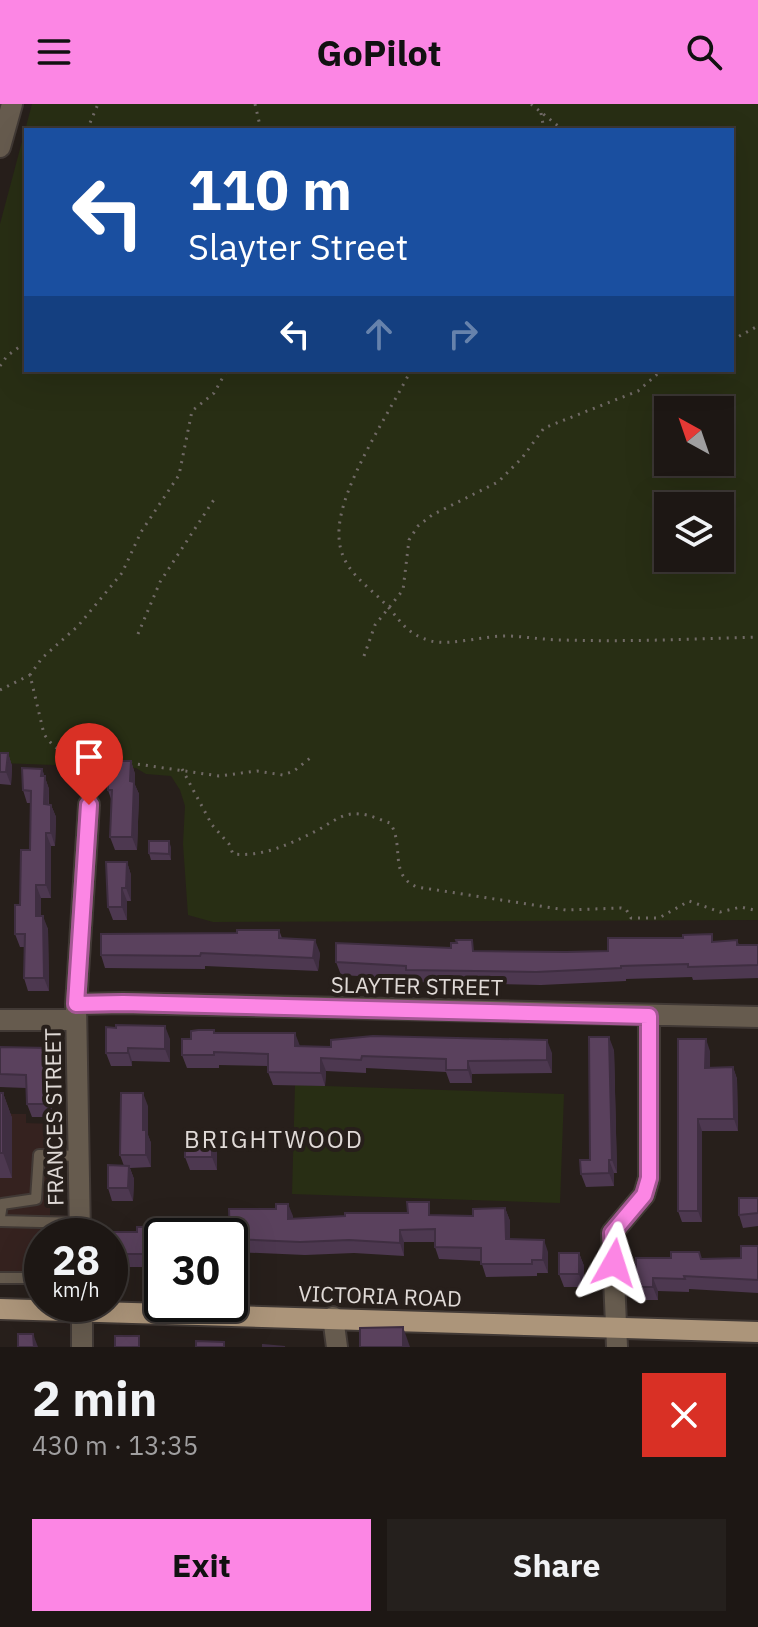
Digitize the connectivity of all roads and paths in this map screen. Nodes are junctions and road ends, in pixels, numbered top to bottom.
1 (12, 104) edge
2 (98, 104) edge
3 (255, 104) edge
4 (531, 104) edge
5 (541, 113) junction
6 (88, 128) edge
7 (261, 128) edge
8 (544, 128) edge
9 (560, 128) edge
10 (0, 147) edge
11 (758, 326) edge
12 (734, 339) edge
13 (24, 343) edge
14 (0, 366) edge
15 (226, 372) edge
16 (410, 372) edge
17 (660, 372) edge
18 (215, 498) dead end
19 (389, 608) junction
20 (138, 634) dead end
21 (758, 637) edge
22 (364, 656) dead end
23 (30, 675) junction
24 (0, 690) edge
25 (314, 755) dead end
26 (182, 769) junction
27 (89, 805) dead end
28 (758, 911) edge
29 (76, 1012) junction
30 (649, 1016) junction
31 (758, 1017) edge
32 (0, 1020) edge
33 (79, 1156) junction
34 (80, 1218) edge
35 (0, 1219) edge
36 (24, 1222) edge
37 (0, 1278) edge
38 (24, 1278) edge
39 (0, 1309) edge
40 (24, 1309) edge
41 (128, 1310) edge
42 (333, 1317) junction
43 (82, 1322) edge
44 (758, 1332) edge
45 (617, 1338) edge
46 (82, 1347) edge
47 (337, 1347) edge

1 - 10 street
2 - 6 path
3 - 7 path
4 - 5 path
5 - 8 path
5 - 9 path
11 - 12 path
13 - 14 path
15 - 23 path
16 - 19 path
17 - 19 path
18 - 20 path
19 - 21 path
19 - 22 path
23 - 24 path
23 - 26 path
25 - 26 path
26 - 28 path
27 - 29 street, FRANCES STREET
29 - 30 street, SLAYTER STREET
29 - 32 street, SLAYTER STREET
29 - 33 street, FRANCES STREET
30 - 31 street, SLAYTER STREET
30 - 45 street
33 - 34 street, FRANCES STREET
33 - 35 lane
35 - 36 lane
37 - 38 lane
39 - 40 main road, VICTORIA ROAD
41 - 42 main road, VICTORIA ROAD
42 - 45 main road, VICTORIA ROAD
42 - 47 street
43 - 46 street
44 - 45 main road, VICTORIA ROAD

